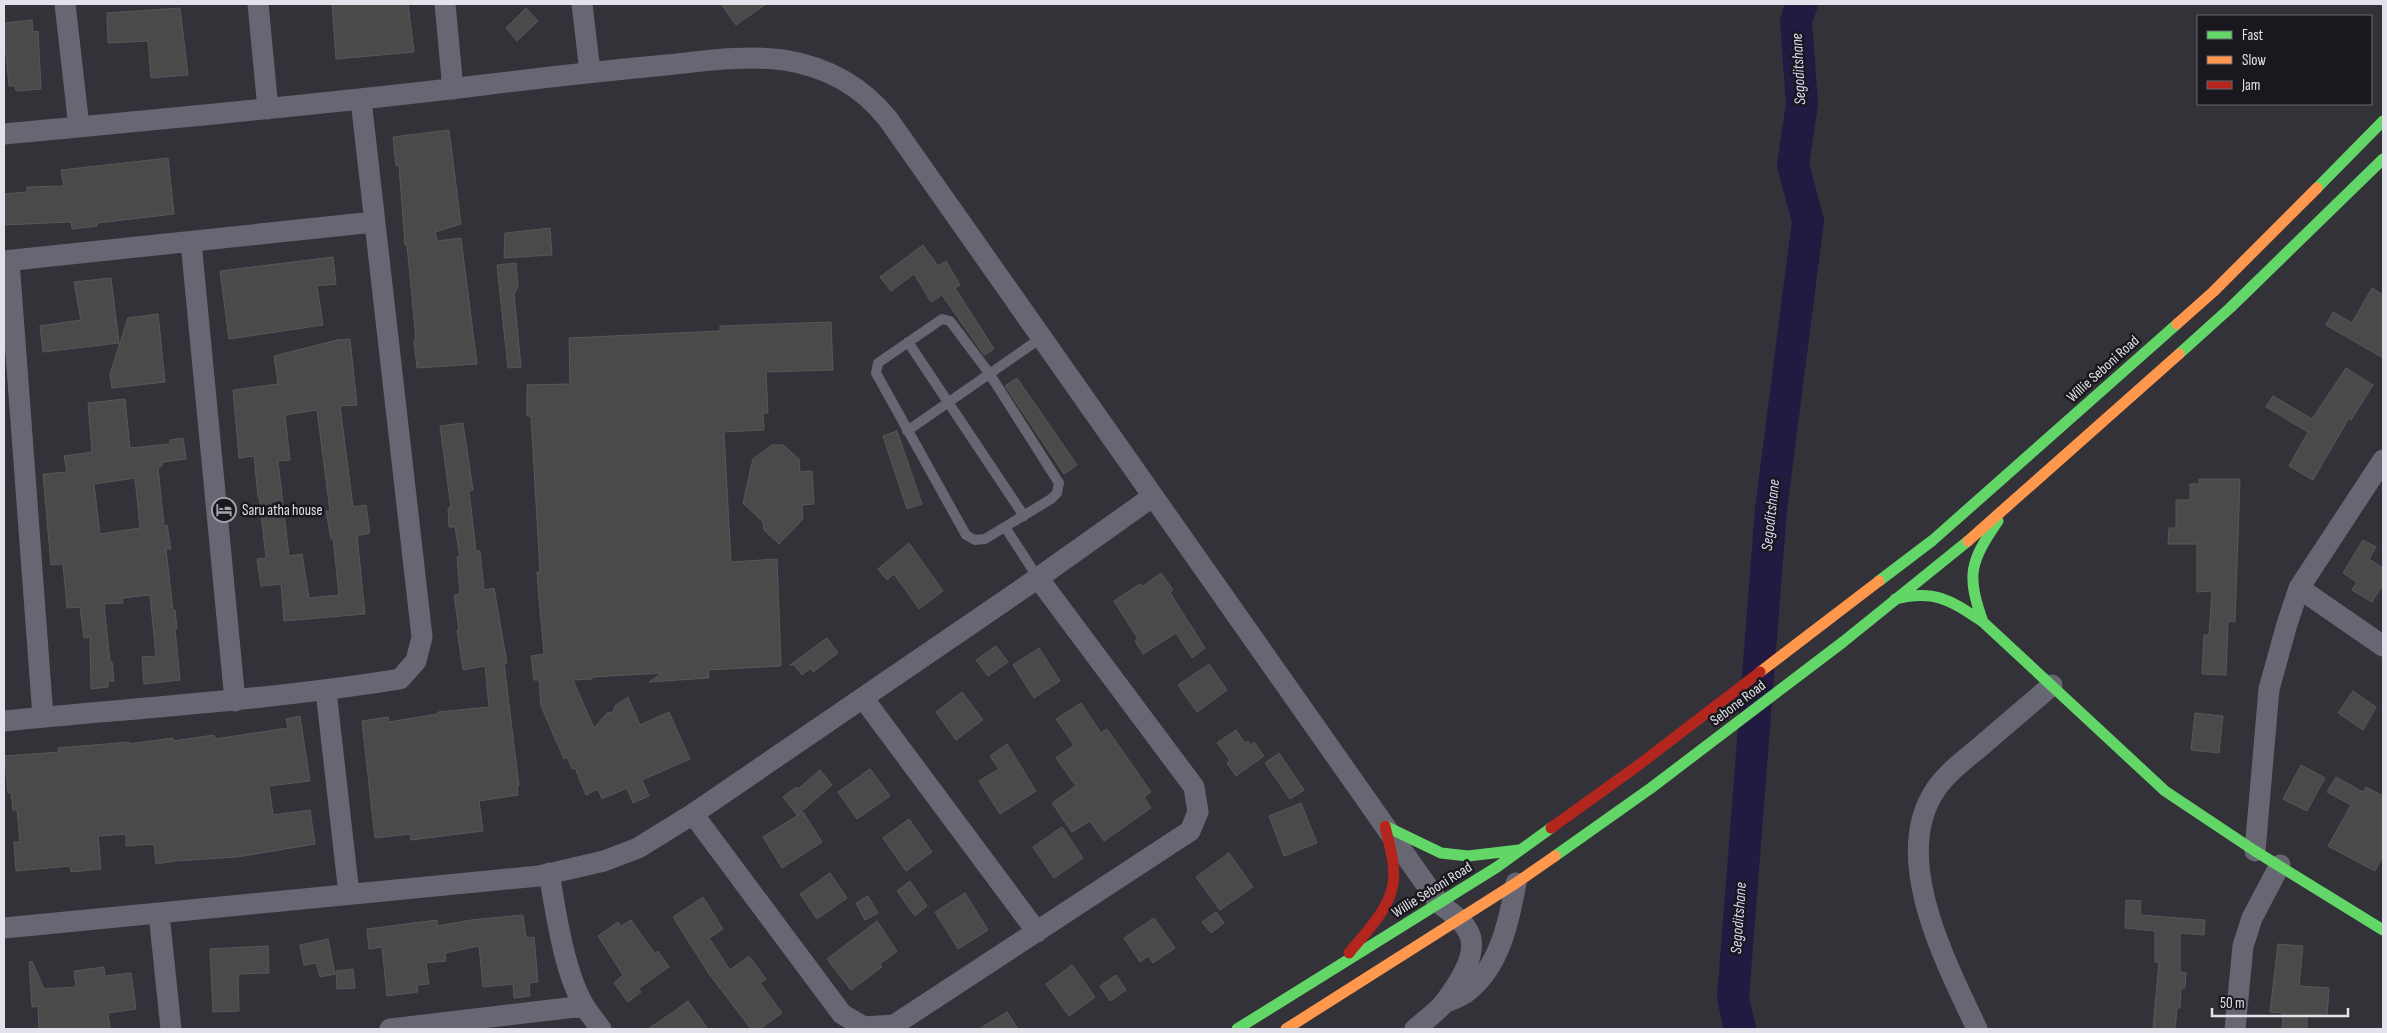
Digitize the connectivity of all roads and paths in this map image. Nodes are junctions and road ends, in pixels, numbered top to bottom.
1 (65, 4) edge
2 (258, 4) edge
3 (445, 4) edge
4 (582, 4) edge
5 (590, 72) junction
6 (453, 89) junction
7 (361, 100) junction
8 (268, 109) junction
9 (2383, 120) edge
10 (79, 127) junction
11 (4, 134) edge
12 (2383, 159) edge
13 (374, 222) junction
14 (191, 242) junction
15 (6, 261) edge
16 (1041, 338) junction
17 (908, 342) junction
18 (989, 374) junction
19 (949, 402) junction
20 (907, 431) junction
21 (2383, 460) edge
22 (1152, 497) junction
23 (2006, 509) junction
24 (1024, 516) junction
25 (1005, 527) junction
26 (1038, 578) junction
27 (2299, 588) junction
28 (1895, 599) junction
29 (1827, 622) joint
30 (1983, 622) junction
31 (2383, 646) edge
32 (2052, 685) junction
33 (326, 691) junction
34 (863, 698) junction
35 (235, 701) junction
36 (43, 717) junction
37 (4, 721) edge
38 (1636, 767) joint
39 (693, 814) junction
40 (1385, 826) junction
41 (1522, 850) junction
42 (2255, 851) junction
43 (2280, 865) junction
44 (549, 873) junction
45 (1516, 884) junction
46 (349, 894) junction
47 (1439, 903) junction
48 (159, 914) junction
49 (1459, 919) junction
50 (4, 928) edge
51 (2383, 930) edge
52 (1037, 932) junction
53 (1337, 968) junction
54 (1443, 1004) junction
55 (584, 1006) junction
56 (171, 1029) edge
57 (390, 1029) edge
58 (601, 1029) edge
59 (1237, 1029) edge
60 (1286, 1029) edge
61 (1415, 1029) edge
62 (1977, 1029) edge
63 (2236, 1029) edge

1 - 10 street
2 - 8 street
3 - 6 street
4 - 5 street
5 - 6 street
5 - 16 street
6 - 7 street
7 - 8 street
7 - 13 street
8 - 10 street
9 - 29 main road, Willie Seboni Road
10 - 11 street
12 - 23 main road
13 - 14 street
13 - 33 street
14 - 15 street
14 - 35 street
15 - 36 street
16 - 18 lane
16 - 22 street
17 - 18 lane
17 - 19 lane
17 - 20 lane
18 - 19 lane
18 - 24 lane
19 - 20 lane
19 - 24 lane
20 - 25 lane
21 - 27 street
22 - 26 street
22 - 40 street
23 - 28 main road
23 - 30 main road
24 - 25 lane
25 - 26 lane
26 - 34 street
26 - 52 street
27 - 31 street
27 - 42 street
28 - 30 main road
28 - 45 main road, Sebone Road
29 - 38 main road, Sebone Road
30 - 32 main road
32 - 42 main road
32 - 62 street
33 - 35 street
33 - 46 street
34 - 39 street
34 - 52 street
35 - 36 street
36 - 37 street
38 - 41 main road, Willie Seboni Road
39 - 44 street
39 - 52 street
40 - 41 main road
40 - 47 street
40 - 53 main road
41 - 47 main road, Willie Seboni Road
42 - 43 main road
43 - 51 main road
43 - 63 street
44 - 46 street
44 - 55 street
45 - 49 main road
45 - 54 street
46 - 48 street
47 - 49 street
47 - 53 main road, Willie Seboni Road
48 - 50 street
48 - 56 street
49 - 54 street
49 - 60 main road
53 - 59 main road, Willie Seboni Road
54 - 61 street
55 - 57 street
55 - 58 street

